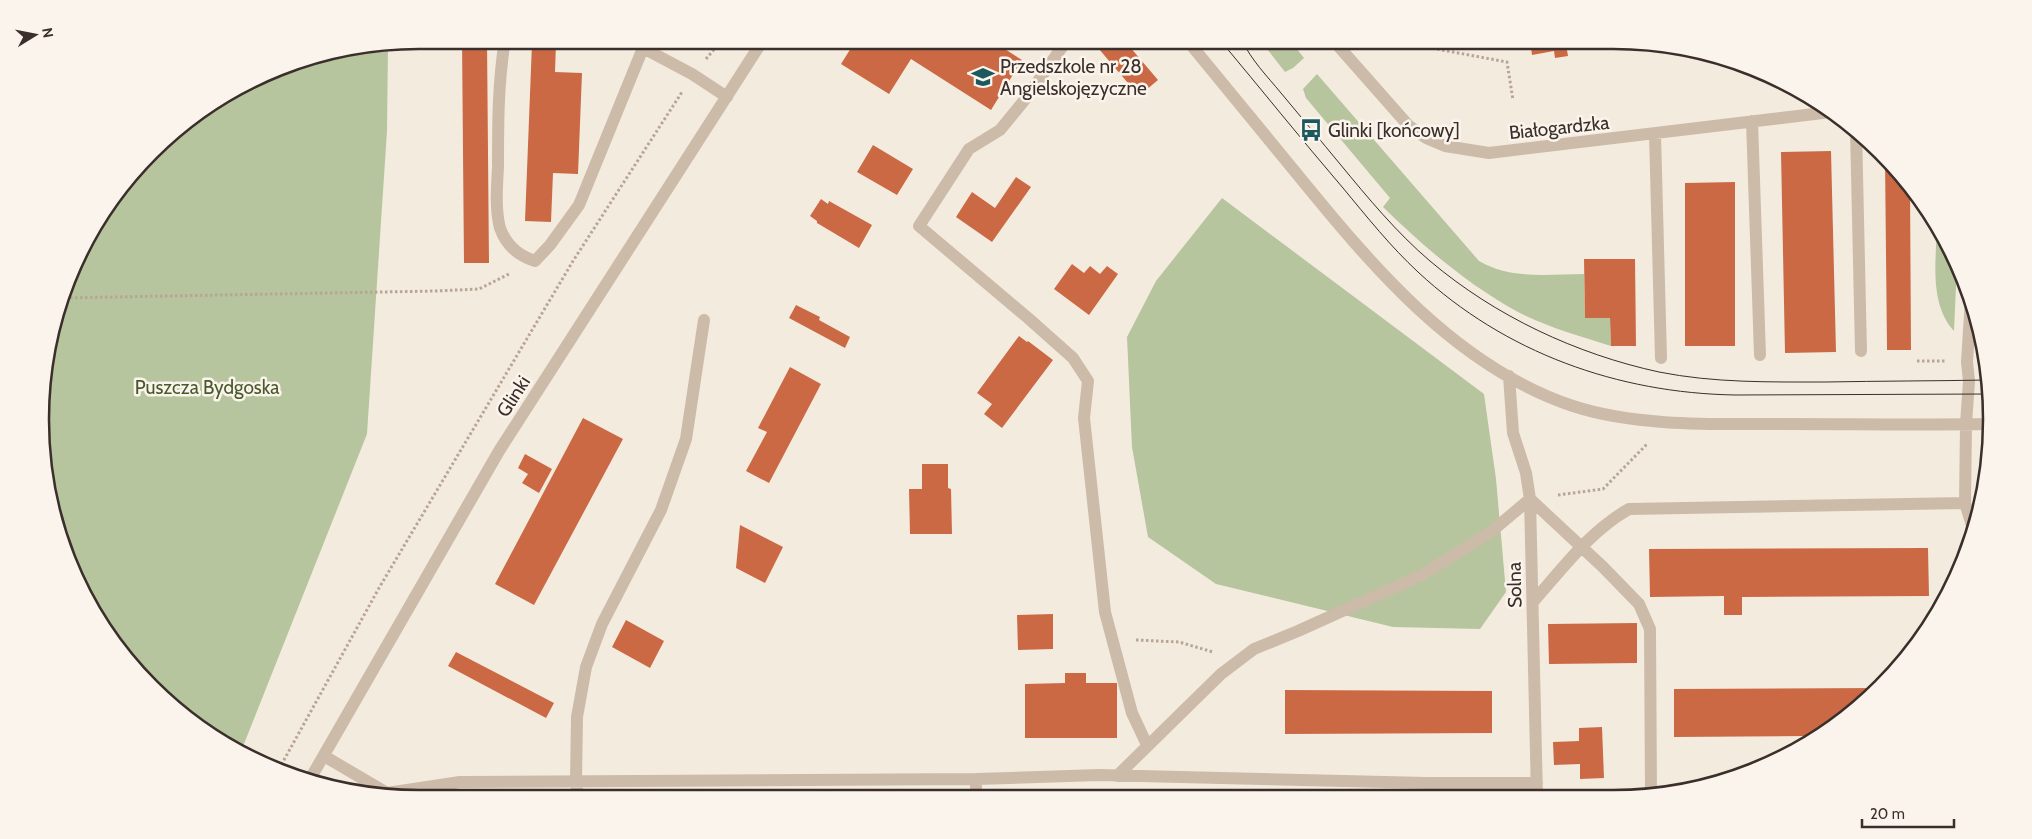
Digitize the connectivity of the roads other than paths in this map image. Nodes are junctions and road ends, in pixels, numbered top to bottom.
1 (503, 49) edge
2 (643, 49) edge
3 (645, 49) edge
4 (757, 49) edge
5 (1061, 49) edge
6 (1194, 49) edge
7 (1341, 49) edge
8 (727, 97) junction
9 (1821, 113) edge
10 (1752, 121) junction
11 (1655, 134) junction
12 (1856, 140) edge
13 (704, 320) dead end
14 (1970, 321) edge
15 (1861, 350) dead end
16 (1760, 355) dead end
17 (1661, 358) dead end
18 (1509, 376) junction
19 (1966, 424) junction
20 (1983, 424) edge
21 (1530, 499) junction
22 (1965, 502) junction
23 (1970, 519) edge
24 (1582, 546) junction
25 (1533, 602) junction
26 (1147, 745) junction
27 (324, 756) junction
28 (313, 775) edge
29 (1117, 776) junction
30 (976, 779) junction
31 (576, 781) junction
32 (1536, 782) junction
33 (378, 788) edge
34 (1651, 788) edge
35 (410, 790) edge
36 (577, 790) edge
37 (976, 790) edge
38 (1536, 790) edge

1 - 2 street
3 - 8 street
4 - 8 street, Glinki
5 - 26 street
6 - 18 street
7 - 11 street, Białogardzka
8 - 27 street, Glinki
9 - 10 street, Białogardzka
10 - 11 street, Białogardzka
10 - 16 street
11 - 17 street
12 - 15 street
13 - 31 street
14 - 19 street
18 - 19 street
18 - 21 street, Solna
19 - 20 street
19 - 22 street
21 - 24 street
21 - 25 street, Solna
21 - 26 street
22 - 23 street
22 - 24 street
24 - 25 street
24 - 34 street
25 - 32 street, Solna
26 - 29 street
27 - 28 street, Glinki
27 - 33 street
29 - 30 street
29 - 32 street
30 - 31 street
30 - 37 street
31 - 35 street
31 - 36 street
32 - 38 street, Solna

